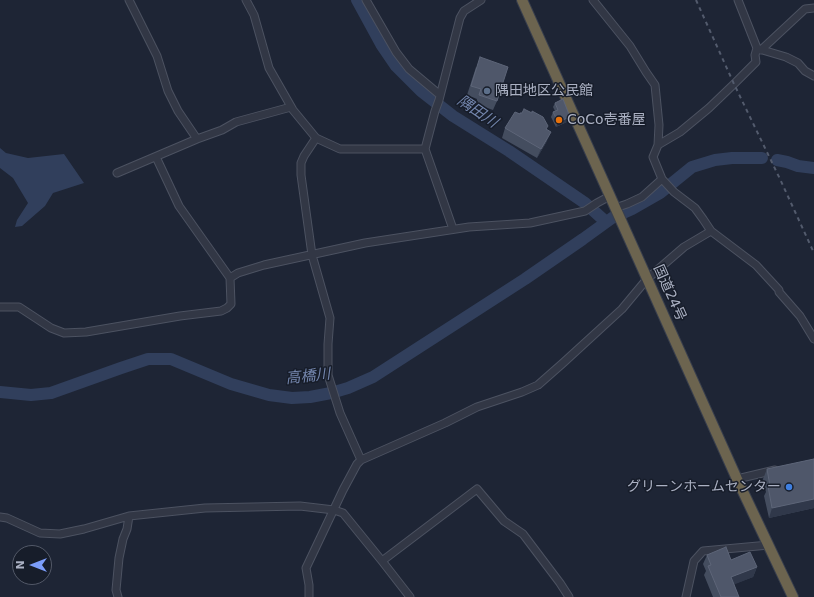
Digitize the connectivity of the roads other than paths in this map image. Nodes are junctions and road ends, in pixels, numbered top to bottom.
1 (246, 0) edge
2 (366, 0) edge
3 (481, 0) edge
4 (522, 0) edge
5 (593, 0) edge
6 (738, 0) edge
7 (130, 1) edge
8 (814, 8) edge
9 (759, 49) junction
10 (814, 76) edge
11 (440, 97) junction
12 (291, 107) junction
13 (316, 138) junction
14 (197, 139) junction
15 (658, 145) junction
16 (426, 149) junction
17 (156, 157) junction
18 (117, 173) dead end
19 (662, 179) junction
20 (610, 196) junction
21 (615, 208) junction
22 (453, 229) junction
23 (711, 231) junction
24 (312, 255) junction
25 (230, 278) junction
26 (648, 279) junction
27 (0, 307) edge
28 (814, 339) edge
29 (361, 460) junction
30 (784, 468) edge
31 (737, 478) junction
32 (334, 510) junction
33 (129, 516) junction
34 (0, 517) edge
35 (769, 545) junction
36 (382, 561) junction
37 (118, 597) edge
38 (309, 597) edge
39 (410, 597) edge
40 (569, 597) edge
41 (686, 597) edge
42 (793, 597) edge

1 - 12 street
2 - 11 street
3 - 11 street
4 - 20 highway, 国道24号
5 - 15 street
6 - 9 street
7 - 14 street
8 - 9 street
9 - 10 street
9 - 15 street
11 - 16 street
12 - 13 street
12 - 14 street
13 - 16 street
13 - 24 street
14 - 17 street
15 - 19 street
16 - 22 street
17 - 18 street
17 - 25 street
19 - 21 street
19 - 23 street
20 - 21 highway, 国道24号
20 - 22 street
21 - 26 highway, 国道24号
22 - 24 street
23 - 26 street
23 - 28 street
24 - 25 street
24 - 29 street
25 - 27 street
26 - 29 street
26 - 31 highway, 国道24号
29 - 32 street
30 - 31 street
31 - 35 highway, 国道24号
32 - 33 street
32 - 36 street
32 - 38 street
33 - 34 street
33 - 37 street
35 - 41 street
35 - 42 highway, 国道24号
36 - 39 street
36 - 40 street

